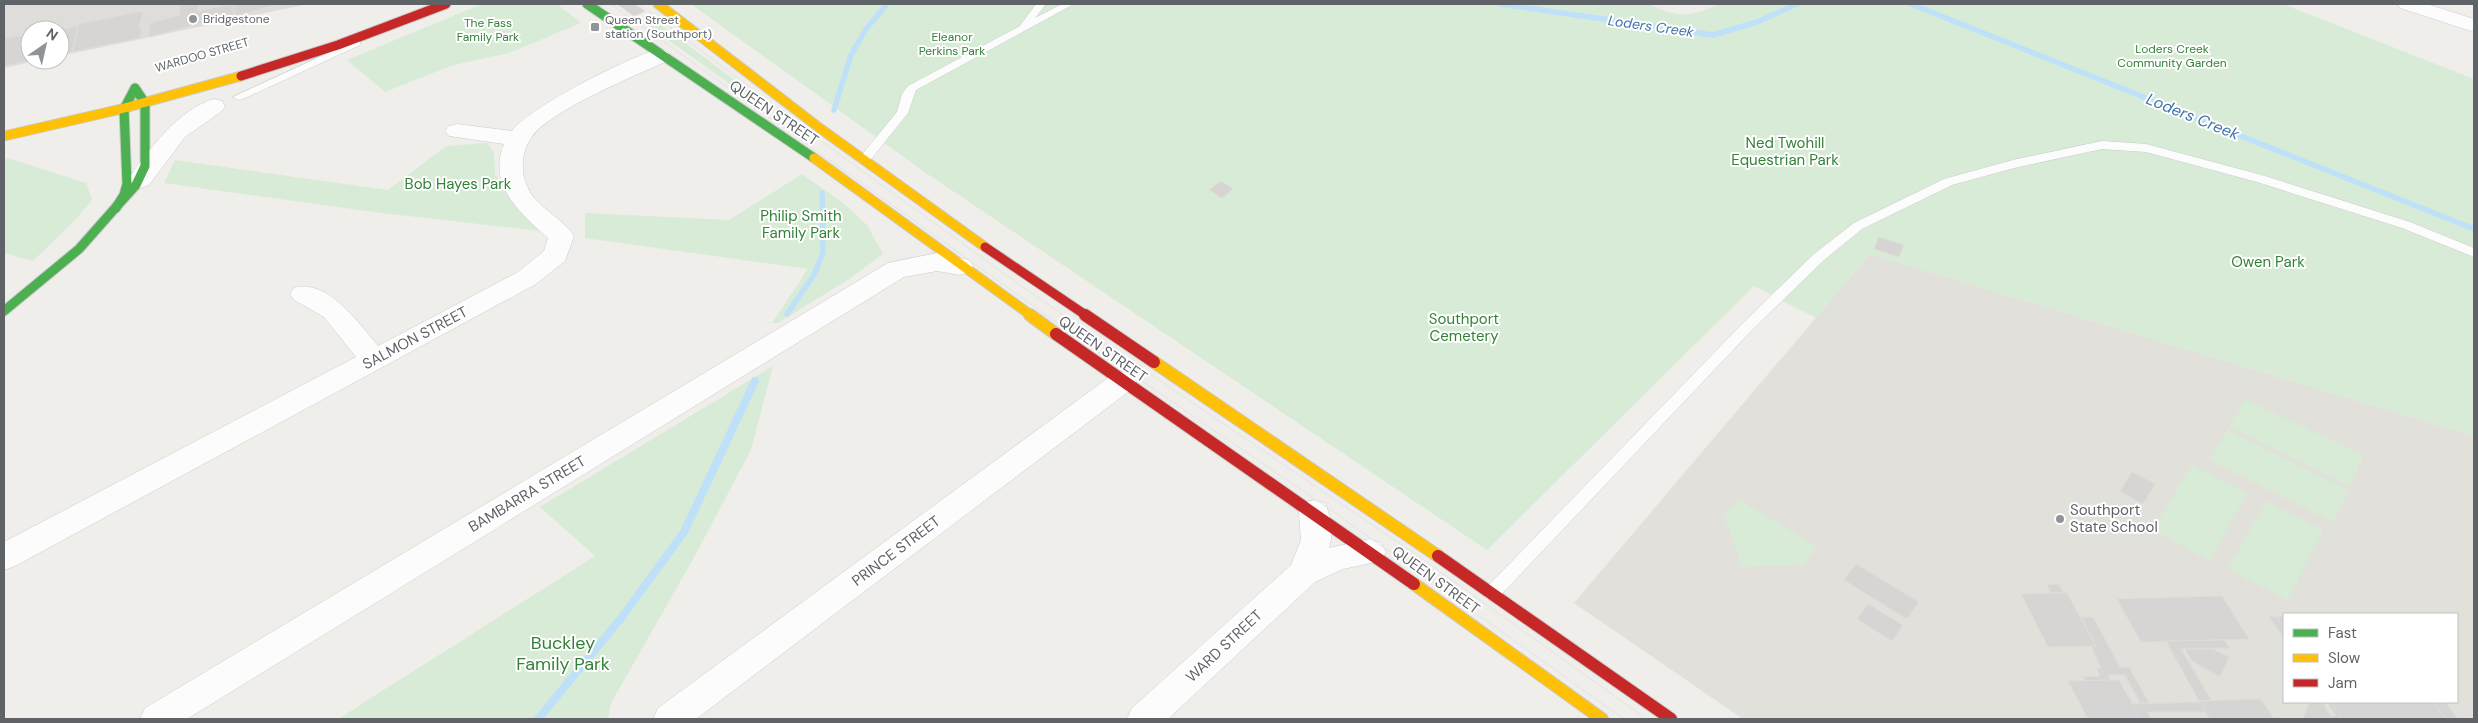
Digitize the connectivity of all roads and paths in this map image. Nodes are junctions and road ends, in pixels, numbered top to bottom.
1 (446, 4) edge
2 (588, 4) edge
3 (658, 4) edge
4 (1041, 4) edge
5 (1070, 4) edge
6 (2407, 4) edge
7 (400, 23) junction
8 (2474, 26) edge
9 (1003, 39) junction
10 (659, 56) junction
11 (140, 87) junction
12 (120, 92) dead end
13 (239, 97) dead end
14 (145, 103) junction
15 (214, 106) dead end
16 (124, 109) junction
17 (36, 129) junction
18 (84, 130) dead end
19 (457, 131) dead end
20 (4, 136) edge
21 (113, 139) dead end
22 (519, 139) junction
23 (864, 160) junction
24 (133, 174) junction
25 (116, 208) junction
26 (910, 229) junction
27 (2474, 253) edge
28 (960, 266) junction
29 (897, 269) junction
30 (303, 294) dead end
31 (4, 311) edge
32 (374, 360) junction
33 (1122, 382) junction
34 (1314, 512) junction
35 (1370, 552) junction
36 (4, 557) edge
37 (1304, 573) junction
38 (1492, 594) junction
39 (157, 719) edge
40 (670, 719) edge
41 (1144, 719) edge
42 (1602, 719) edge
43 (1671, 719) edge

1 - 7 street
2 - 10 street, QUEEN STREET
3 - 23 street, QUEEN STREET
4 - 9 lane
5 - 9 lane
6 - 8 street
7 - 13 lane
7 - 14 street
9 - 23 lane
10 - 22 street, SALMON STREET
10 - 26 street, QUEEN STREET
11 - 12 street
11 - 14 street
11 - 16 street
14 - 16 street
14 - 24 street
15 - 24 street
16 - 17 street
16 - 24 street
17 - 18 street
17 - 20 street
19 - 22 street
21 - 24 street
22 - 32 street, SALMON STREET
23 - 38 street, QUEEN STREET
24 - 25 street
24 - 25 street
25 - 31 street
26 - 28 street, QUEEN STREET
26 - 29 street, BAMBARRA STREET
27 - 38 lane
28 - 29 street, BAMBARRA STREET
28 - 33 street, QUEEN STREET
29 - 39 street, BAMBARRA STREET
30 - 32 street
32 - 36 street, SALMON STREET
33 - 34 street, QUEEN STREET
33 - 40 street, PRINCE STREET
34 - 35 street, QUEEN STREET
34 - 37 street, WARD STREET
35 - 37 street, WARD STREET
35 - 42 street, QUEEN STREET
37 - 41 street, WARD STREET
38 - 43 street, QUEEN STREET

